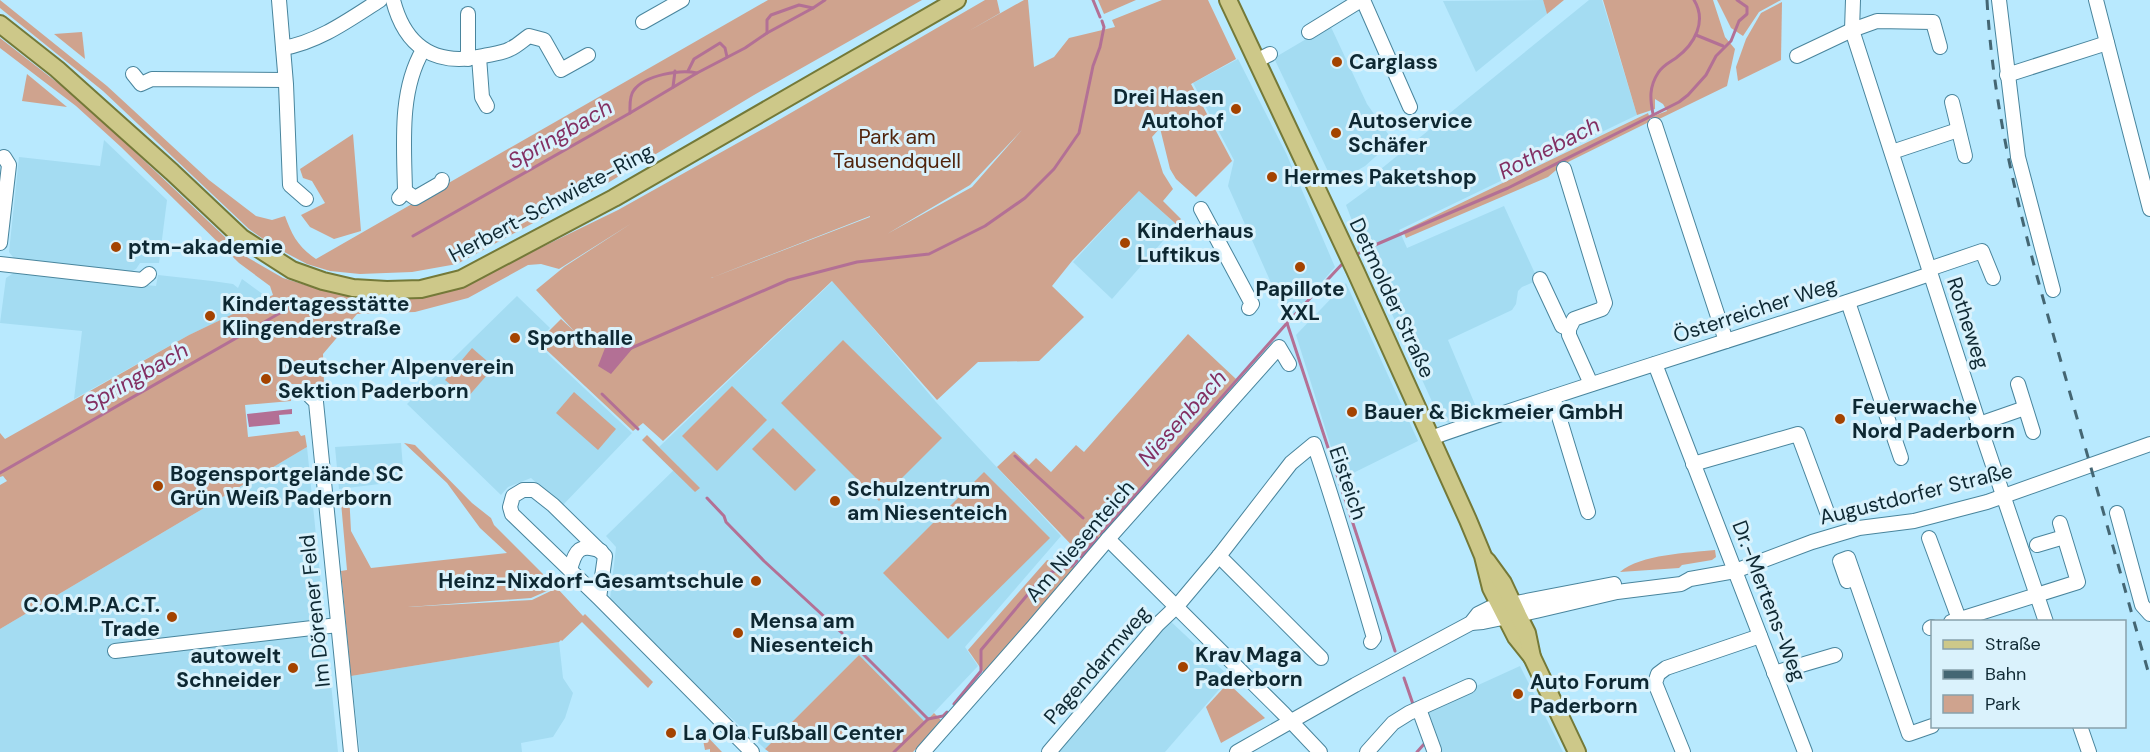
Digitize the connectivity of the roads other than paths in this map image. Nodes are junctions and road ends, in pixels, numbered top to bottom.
1 (279, 0) edge
2 (380, 0) edge
3 (393, 0) edge
4 (682, 0) edge
5 (957, 0) edge
6 (1228, 0) edge
7 (1362, 0) edge
8 (1853, 0) edge
9 (1999, 0) edge
10 (2096, 0) edge
11 (468, 14) dead end
12 (643, 22) dead end
13 (0, 24) edge
14 (1852, 30) junction
15 (1309, 32) dead end
16 (2107, 43) junction
17 (1940, 47) dead end
18 (283, 48) junction
19 (423, 50) junction
20 (588, 55) dead end
21 (1797, 57) dead end
22 (474, 58) junction
23 (133, 74) dead end
24 (2007, 75) junction
25 (285, 80) junction
26 (1952, 102) dead end
27 (487, 106) dead end
28 (1410, 106) dead end
29 (1655, 125) dead end
30 (1958, 130) junction
31 (1892, 152) junction
32 (1965, 156) dead end
33 (4, 157) dead end
34 (1564, 169) dead end
35 (442, 180) dead end
36 (306, 199) dead end
37 (1201, 209) dead end
38 (2150, 209) edge
39 (0, 243) edge
40 (0, 264) edge
41 (1930, 272) junction
42 (149, 274) dead end
43 (1993, 278) dead end
44 (1540, 279) dead end
45 (2053, 290) dead end
46 (1848, 302) junction
47 (1248, 308) dead end
48 (1569, 329) junction
49 (1726, 341) junction
50 (1289, 364) dead end
51 (1655, 364) junction
52 (1591, 384) junction
53 (2018, 384) dead end
54 (310, 396) dead end
55 (1552, 397) junction
56 (2025, 408) junction
57 (1978, 424) junction
58 (2033, 432) dead end
59 (1431, 438) junction
60 (2150, 444) edge
61 (1901, 458) dead end
62 (1694, 464) junction
63 (2004, 496) junction
64 (1588, 512) dead end
65 (1827, 512) dead end
66 (2117, 513) dead end
67 (1929, 538) dead end
68 (1108, 539) junction
69 (2037, 545) dead end
70 (601, 551) junction
71 (1219, 556) junction
72 (570, 570) junction
73 (1735, 571) junction
74 (1850, 580) dead end
75 (2037, 595) junction
76 (599, 598) junction
77 (1176, 606) junction
78 (1509, 610) junction
79 (2150, 614) edge
80 (1955, 620) edge
81 (2046, 620) edge
82 (338, 625) junction
83 (1760, 636) junction
84 (1371, 642) dead end
85 (115, 651) dead end
86 (1835, 656) dead end
87 (1321, 658) dead end
88 (1774, 673) junction
89 (1469, 686) dead end
90 (1414, 711) junction
91 (1291, 721) junction
92 (1931, 726) edge
93 (2081, 728) edge
94 (1434, 750) dead end
95 (351, 752) edge
96 (752, 752) edge
97 (923, 752) edge
98 (1049, 752) edge
99 (1237, 752) edge
100 (1320, 752) edge
101 (1366, 752) edge
102 (1576, 752) edge
103 (1683, 752) edge
104 (1806, 752) edge
105 (2089, 752) edge

1 - 18 street
2 - 18 street
3 - 19 street
4 - 12 street
5 - 13 main road, Herbert-Schwiete-Ring
6 - 59 main road, Detmolder Straße
7 - 15 street
7 - 28 street
8 - 14 street, Rotheweg
9 - 24 street
10 - 16 street
11 - 22 street
14 - 17 street
14 - 21 street
14 - 31 street, Rotheweg
16 - 24 street
16 - 38 street
18 - 25 street
19 - 22 street
19 - 35 street
20 - 22 street
22 - 27 street
23 - 25 street
24 - 45 street
25 - 36 street
26 - 30 street
29 - 49 street
30 - 31 street
30 - 32 street
31 - 41 street, Rotheweg
33 - 39 street
34 - 48 street
37 - 47 street
40 - 42 street
41 - 43 street, Rotheweg
41 - 46 street, Österreicher Weg
41 - 57 street, Rotheweg
44 - 48 street
46 - 49 street, Österreicher Weg
46 - 61 street
48 - 52 street
49 - 51 street, Österreicher Weg
50 - 68 street, Am Niesenteich
51 - 52 street, Österreicher Weg
51 - 62 street, Dr.-Mertens-Weg
52 - 55 street, Österreicher Weg
53 - 56 street, Rotheweg
54 - 82 street, Im Dörener Feld
55 - 59 street, Österreicher Weg
55 - 64 street
56 - 57 street
56 - 58 street, Rotheweg
57 - 63 street, Rotheweg
59 - 78 main road, Detmolder Straße
60 - 63 street, Augustdorfer Straße
62 - 65 street
62 - 73 street, Dr.-Mertens-Weg
63 - 73 street, Augustdorfer Straße
63 - 75 street, Rotheweg
66 - 79 street
67 - 80 street
68 - 77 street
68 - 97 street, Am Niesenteich
69 - 75 street
70 - 72 street
70 - 72 street
70 - 76 street
71 - 77 street, Eisteich
71 - 84 street, Eisteich
71 - 87 street
72 - 76 street
73 - 78 street, Augustdorfer Straße
73 - 83 street, Dr.-Mertens-Weg
74 - 92 street
75 - 80 street
75 - 81 street, Rotheweg
76 - 96 street
77 - 91 street
77 - 98 street, Pagendarmweg
78 - 91 street, Augustdorfer Straße
78 - 102 main road, Detmolder Straße
82 - 85 street
82 - 95 street, Im Dörener Feld
83 - 88 street, Dr.-Mertens-Weg
83 - 103 street
86 - 88 street
88 - 104 street, Dr.-Mertens-Weg
89 - 90 street
90 - 94 street
90 - 101 street
91 - 99 street, Augustdorfer Straße
91 - 100 street
93 - 105 street

